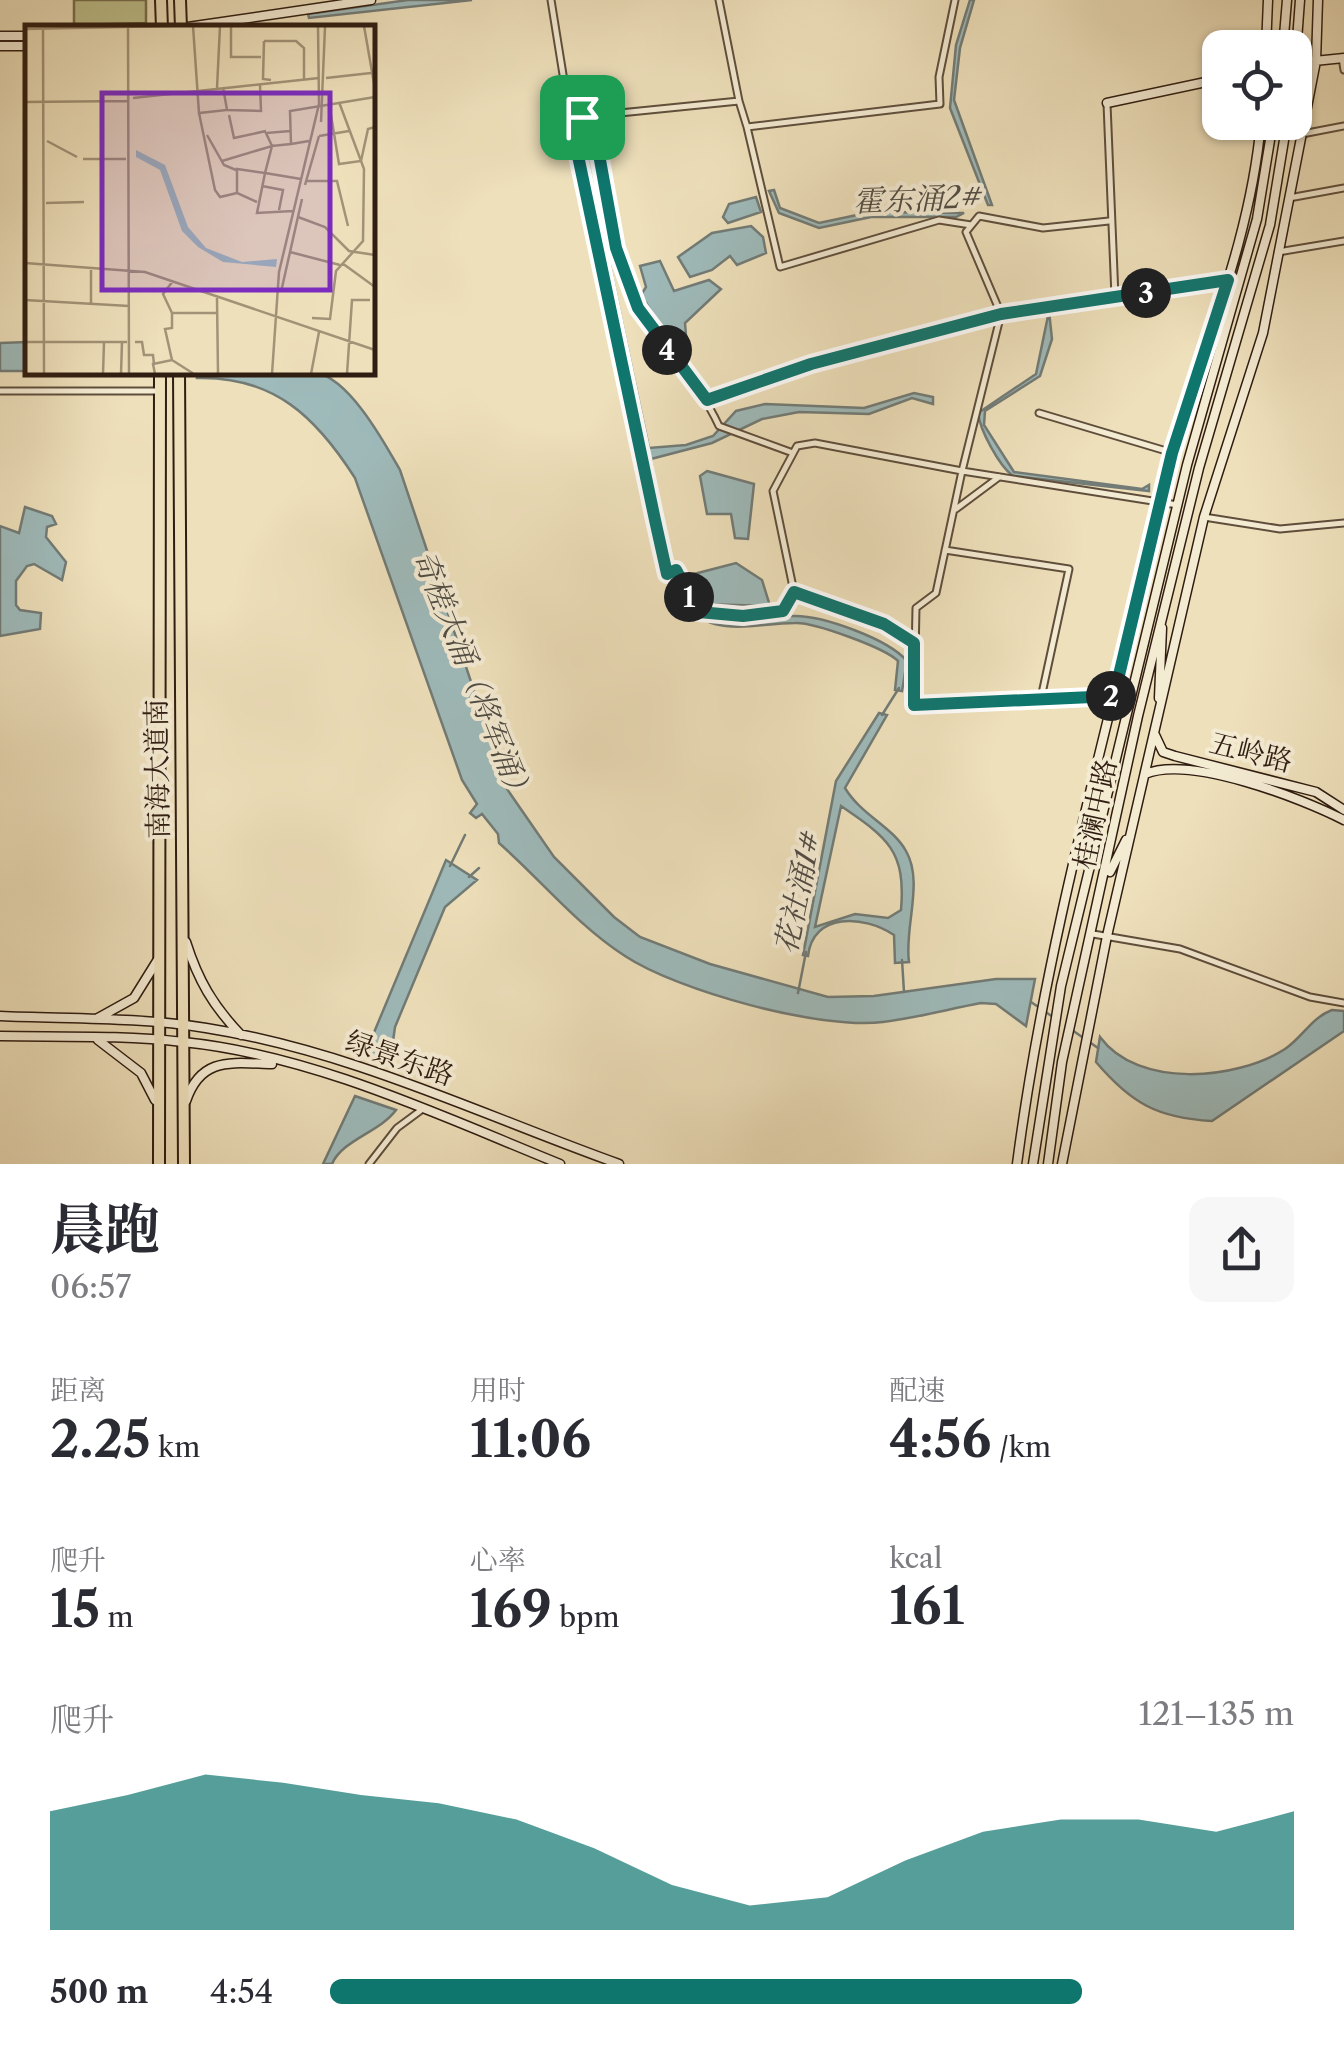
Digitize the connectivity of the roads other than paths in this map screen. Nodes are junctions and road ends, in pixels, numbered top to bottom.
1 (161, 0) edge
2 (180, 0) edge
3 (371, 0) edge
4 (551, 0) edge
5 (719, 0) edge
6 (955, 0) edge
7 (1268, 0) edge
8 (1287, 0) edge
9 (1300, 0) edge
10 (1318, 0) edge
11 (162, 25) edge
12 (181, 25) edge
13 (201, 25) edge
14 (1267, 30) edge
15 (1284, 30) edge
16 (1298, 30) edge
17 (1343, 58) edge
18 (1316, 61) junction
19 (1312, 62) edge
20 (1344, 70) edge
21 (1202, 82) edge
22 (1312, 82) edge
23 (740, 101) junction
24 (1107, 103) joint
25 (592, 116) junction
26 (576, 118) junction
27 (1344, 126) edge
28 (747, 127) junction
29 (1312, 132) edge
30 (1257, 140) edge
31 (1270, 140) edge
32 (1284, 140) edge
33 (1301, 140) edge
34 (1344, 188) edge
35 (1289, 198) junction
36 (1271, 217) junction
37 (1109, 221) junction
38 (972, 225) junction
39 (1344, 241) edge
40 (1278, 252) junction
41 (1242, 277) junction
42 (1228, 280) junction
43 (1115, 298) junction
44 (1001, 314) junction
45 (160, 375) edge
46 (179, 375) edge
47 (0, 390) edge
48 (160, 391) junction
49 (707, 400) junction
50 (1040, 413) dead end
51 (793, 453) junction
52 (1172, 453) junction
53 (962, 471) junction
54 (999, 477) junction
55 (1161, 503) junction
56 (1178, 505) junction
57 (953, 511) junction
58 (1204, 517) junction
59 (1344, 523) edge
60 (1183, 536) junction
61 (945, 550) junction
62 (794, 592) junction
63 (1162, 626) junction
64 (914, 643) junction
65 (1114, 696) junction
66 (1129, 698) junction
67 (1041, 699) junction
68 (1159, 713) junction
69 (1154, 734) junction
70 (1186, 759) junction
71 (1178, 768) junction
72 (1145, 774) junction
73 (1344, 810) edge
74 (1344, 820) edge
75 (1132, 829) junction
76 (1102, 890) junction
77 (182, 931) junction
78 (1093, 934) junction
79 (1107, 936) junction
80 (159, 956) junction
81 (1344, 1003) edge
82 (0, 1016) edge
83 (94, 1020) junction
84 (158, 1023) junction
85 (183, 1025) junction
86 (241, 1035) junction
87 (0, 1036) edge
88 (94, 1038) junction
89 (158, 1041) junction
90 (183, 1042) junction
91 (284, 1064) junction
92 (424, 1108) junction
93 (183, 1110) junction
94 (159, 1114) junction
95 (159, 1164) edge
96 (184, 1164) edge
97 (369, 1164) edge
98 (560, 1164) edge
99 (619, 1164) edge
100 (1017, 1164) edge
101 (1033, 1164) edge
102 (1048, 1164) edge
103 (1062, 1164) edge

1 - 11 highway
2 - 12 highway
3 - 13 main road
4 - 26 street
5 - 23 street
6 - 28 street
7 - 14 main road
8 - 15 main road
9 - 16 main road
10 - 18 main road
17 - 18 main road
17 - 20 street
18 - 19 main road
18 - 22 main road
21 - 24 main road
23 - 25 street
23 - 28 street
24 - 37 street
25 - 26 street
25 - 49 street
26 - 62 street
27 - 29 street
28 - 38 street
30 - 42 main road
31 - 41 main road, 桂澜中路
32 - 36 main road, 桂澜中路
33 - 35 main road
34 - 35 street
35 - 40 main road
36 - 40 main road
36 - 60 main road, 桂澜中路
37 - 38 street
37 - 43 street
38 - 44 street
39 - 40 street
40 - 58 main road
41 - 42 street
41 - 56 main road, 桂澜中路
42 - 43 street
42 - 52 main road
43 - 44 street
44 - 49 street
44 - 53 street
45 - 48 highway, 南海大道南
46 - 77 highway, 南海大道南
47 - 48 street
48 - 80 highway, 南海大道南
49 - 51 street
50 - 52 street
51 - 53 street
51 - 62 street
52 - 55 main road
53 - 54 street
53 - 57 street
54 - 55 street
54 - 57 street
55 - 56 street
55 - 65 main road
56 - 66 main road, 桂澜中路
57 - 61 street
58 - 59 street
58 - 60 main road
58 - 68 main road
60 - 63 main road, 桂澜中路
61 - 64 street
61 - 67 street
62 - 64 street
63 - 68 main road
63 - 76 main road, 桂澜中路
64 - 67 street
65 - 66 street
65 - 67 street
65 - 100 main road
66 - 101 main road, 桂澜中路
68 - 69 main road
69 - 70 main road, 五岭路
69 - 72 main road
70 - 71 main road
70 - 73 main road, 五岭路
71 - 72 main road, 五岭路
71 - 74 main road, 五岭路
72 - 75 main road
75 - 76 main road
75 - 79 main road
76 - 78 main road, 桂澜中路
77 - 85 highway, 南海大道南
77 - 86 main road
78 - 79 street
78 - 102 main road, 桂澜中路
79 - 81 street
79 - 103 main road
80 - 83 main road
80 - 84 highway, 南海大道南
82 - 83 main road, 绿景东路
83 - 84 main road, 绿景东路
84 - 85 main road, 绿景东路
84 - 89 highway, 南海大道南
85 - 86 main road, 绿景东路
85 - 90 highway, 南海大道南
86 - 99 main road, 绿景东路
87 - 88 main road, 绿景东路
88 - 89 main road, 绿景东路
88 - 94 main road
89 - 90 main road, 绿景东路
89 - 94 highway, 南海大道南
90 - 91 main road, 绿景东路
90 - 93 highway, 南海大道南
91 - 92 main road, 绿景东路
91 - 93 main road
92 - 97 street
92 - 98 main road, 绿景东路
93 - 96 highway, 南海大道南
94 - 95 highway, 南海大道南

